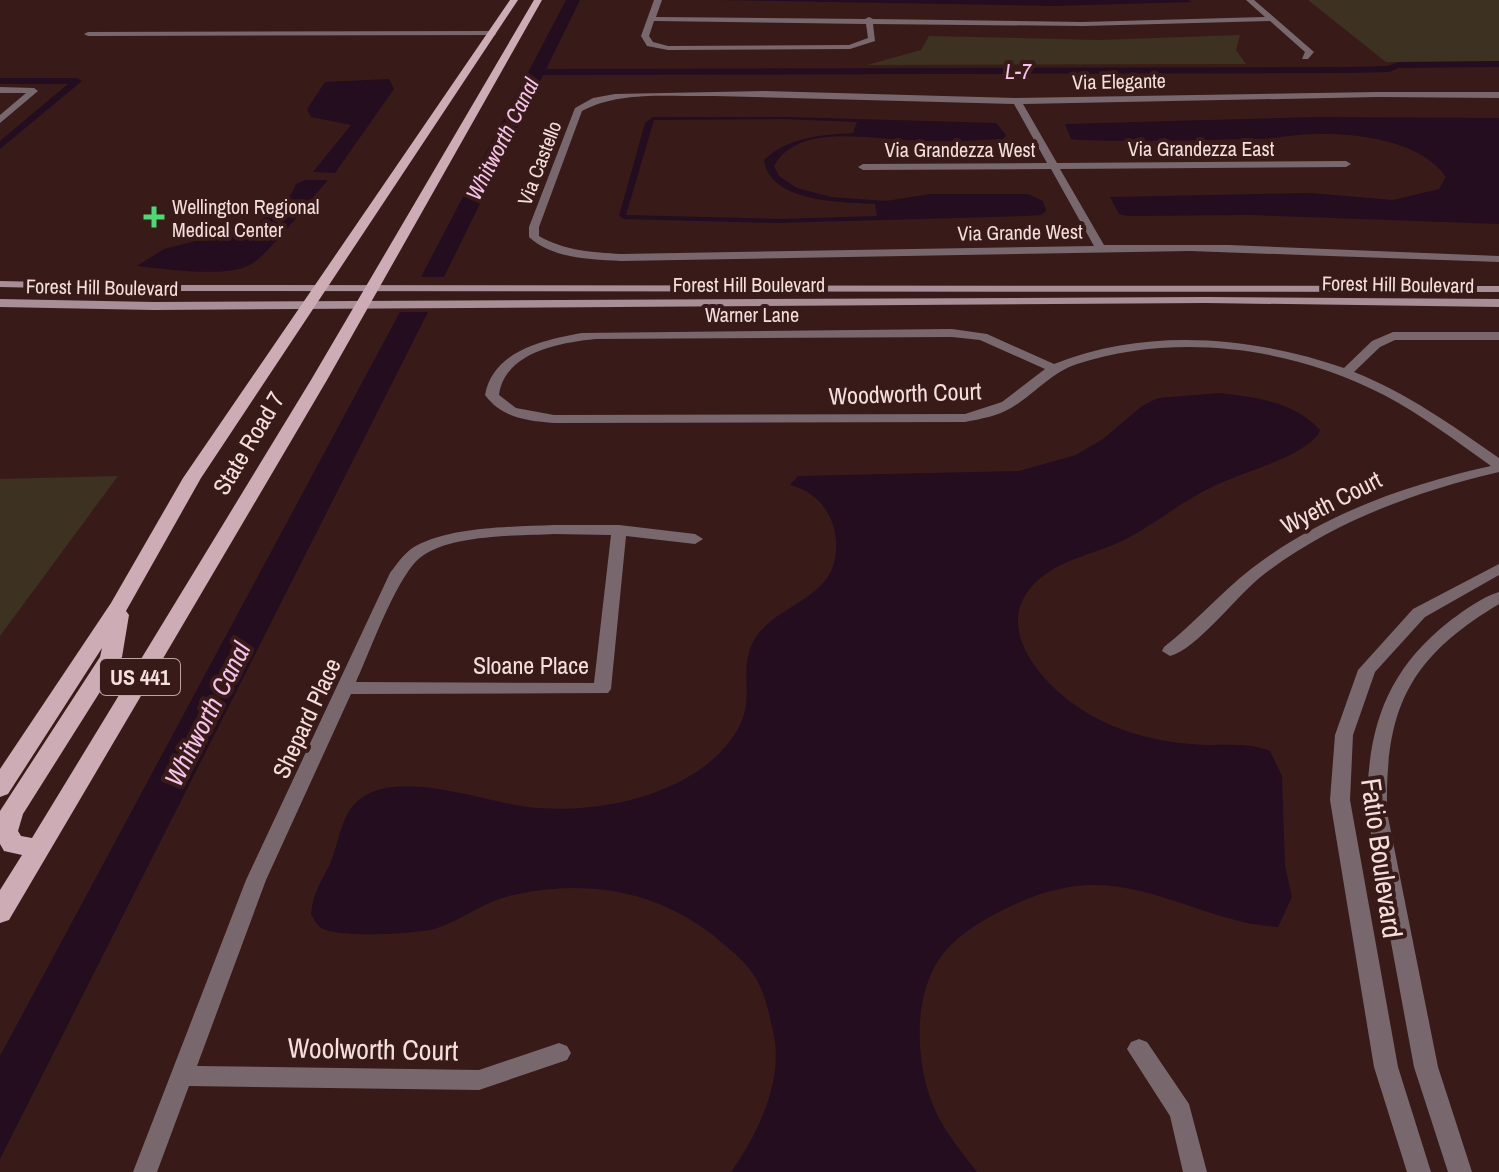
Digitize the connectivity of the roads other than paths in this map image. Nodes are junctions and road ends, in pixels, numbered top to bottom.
1 (514, 0) edge
2 (538, 0) edge
3 (658, 0) edge
4 (1250, 0) edge
5 (651, 19) junction
6 (869, 19) junction
7 (1273, 19) junction
8 (524, 25) junction
9 (495, 31) junction
10 (90, 32) dead end
11 (509, 50) junction
12 (1305, 57) dead end
13 (0, 90) edge
14 (1499, 95) edge
15 (596, 100) joint
16 (1017, 101) junction
17 (0, 120) edge
18 (1346, 164) dead end
19 (863, 167) dead end
20 (1057, 167) junction
21 (543, 245) joint
22 (1101, 249) junction
23 (1499, 259) edge
24 (0, 284) edge
25 (321, 287) junction
26 (1499, 289) edge
27 (368, 296) junction
28 (0, 303) edge
29 (1499, 303) edge
30 (309, 306) junction
31 (1499, 336) edge
32 (1054, 369) junction
33 (1346, 373) junction
34 (506, 410) joint
35 (1499, 466) edge
36 (619, 530) junction
37 (695, 539) dead end
38 (1499, 569) edge
39 (1499, 597) edge
40 (121, 603) junction
41 (1170, 651) dead end
42 (347, 688) junction
43 (0, 788) edge
44 (38, 849) junction
45 (0, 913) edge
46 (1139, 1049) dead end
47 (559, 1053) dead end
48 (181, 1076) junction
49 (145, 1172) edge
50 (1195, 1172) edge
51 (1419, 1172) edge
52 (1460, 1172) edge

1 - 8 main road
1 - 9 main road, State Road 7 / US 441
2 - 8 main road, State Road 7 / US 441
3 - 5 street
4 - 7 street
5 - 6 street
5 - 6 street
6 - 7 street
7 - 12 street
8 - 11 main road, State Road 7 / US 441
9 - 10 street
9 - 11 main road
9 - 25 main road, State Road 7 / US 441
11 - 27 main road, State Road 7 / US 441
13 - 17 street
14 - 16 street, Via Elegante
15 - 16 street, Via Elegante
15 - 21 street, Via Castello
16 - 20 street
18 - 20 street, Via Grandezza East
19 - 20 street, Via Grandezza West
20 - 22 street
21 - 22 street, Via Grande West
22 - 23 street, Via Grande West
24 - 25 main road, Forest Hill Boulevard
25 - 27 main road, Forest Hill Boulevard
25 - 30 main road, State Road 7 / US 441
26 - 27 main road, Forest Hill Boulevard
27 - 29 main road, Forest Hill Boulevard
27 - 30 main road, Forest Hill Boulevard
27 - 44 main road, State Road 7 / US 441
28 - 30 main road, Forest Hill Boulevard
30 - 40 main road, State Road 7 / US 441
31 - 33 street
32 - 33 street, Woodworth Court
32 - 34 street, Woodworth Court
32 - 34 street, Warner Lane
33 - 35 street, Woodworth Court
35 - 41 street, Wyeth Court
36 - 37 street, Shepard Place
36 - 42 street, Shepard Place
36 - 42 street, Sloane Place
38 - 51 street, Fatio Boulevard
39 - 52 street, Fatio Boulevard
40 - 43 main road, State Road 7 / US 441
40 - 44 main road
42 - 48 street, Shepard Place
44 - 45 main road, State Road 7 / US 441
46 - 50 street
47 - 48 street, Woolworth Court
48 - 49 street, Shepard Place

